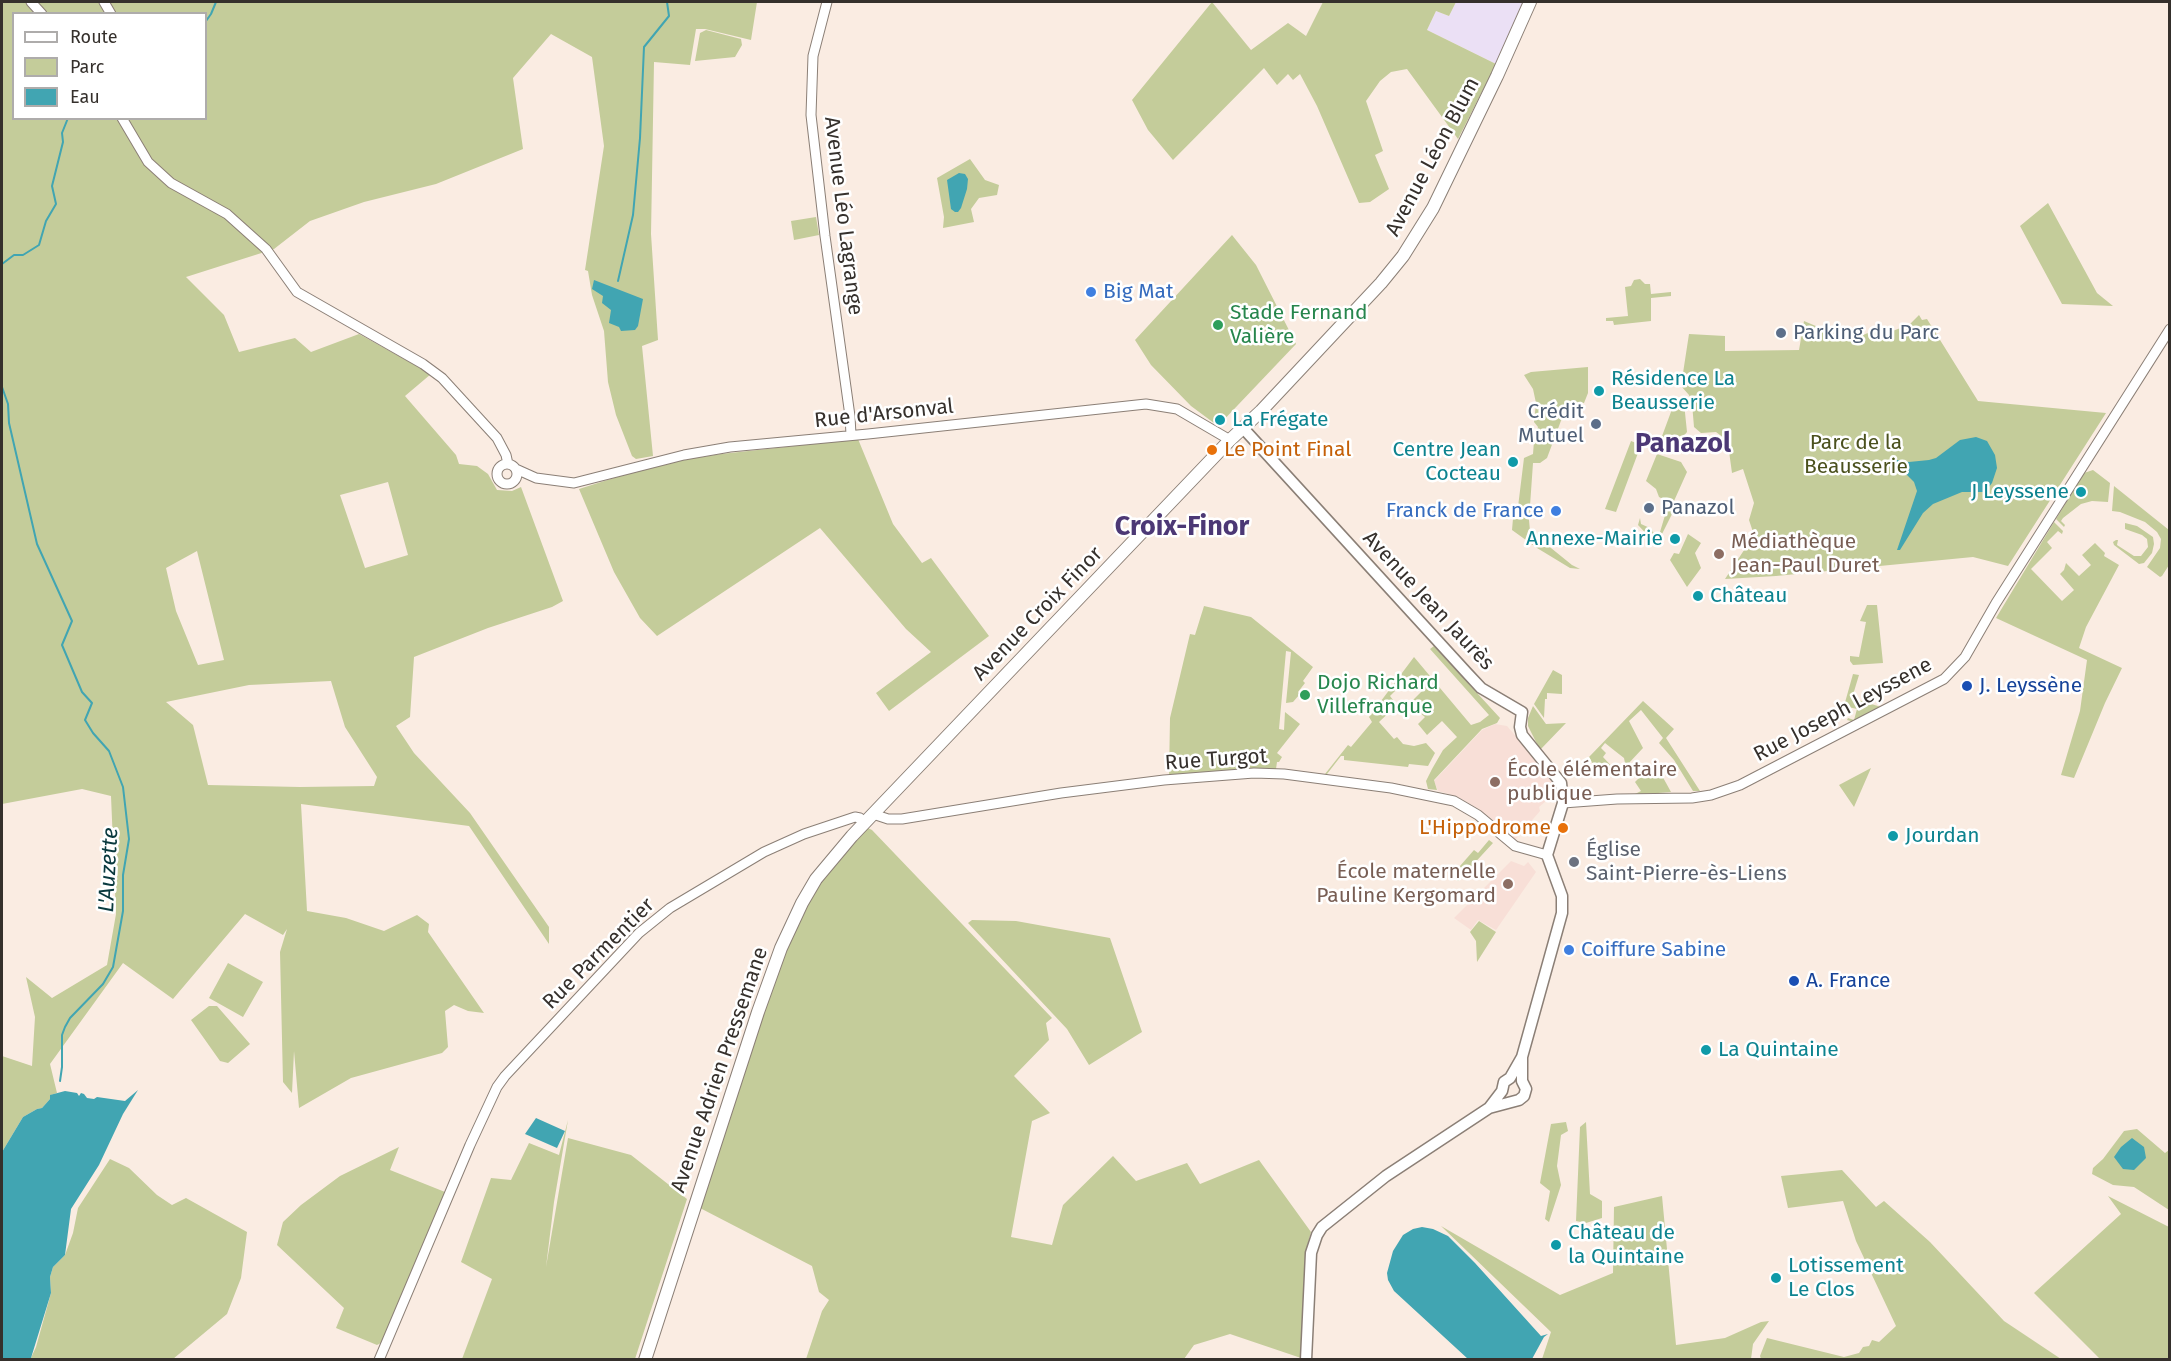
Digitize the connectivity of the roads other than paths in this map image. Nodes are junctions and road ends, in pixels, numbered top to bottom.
1 (826, 2) edge
2 (1530, 2) edge
3 (1538, 2) edge
4 (1497, 76) junction
5 (124, 120) edge
6 (2169, 329) edge
7 (1243, 428) junction
8 (851, 435) junction
9 (1230, 440) junction
10 (512, 466) junction
11 (536, 478) junction
12 (513, 482) junction
13 (1563, 803) junction
14 (869, 818) junction
15 (1547, 855) junction
16 (1522, 1057) junction
17 (1510, 1078) junction
18 (1522, 1081) junction
19 (1502, 1091) junction
20 (1510, 1101) junction
21 (1489, 1108) junction
22 (378, 1359) edge
23 (645, 1359) edge
24 (1306, 1359) edge

1 - 8 street, Avenue Léo Lagrange
2 - 4 main road, Avenue Léon Blum
3 - 4 main road, Avenue Léon Blum
4 - 7 main road, Avenue Léon Blum
5 - 10 street
6 - 13 street, Rue Joseph Leyssene
7 - 9 main road, Avenue Léon Blum
7 - 13 main road, Avenue Jean Jaurès
8 - 9 street, Rue d'Arsonval
8 - 11 street, Rue d'Arsonval
9 - 14 main road, Avenue Croix Finor
10 - 11 street, Rue d'Arsonval
10 - 12 street
10 - 12 street
11 - 12 street, Rue d'Arsonval
13 - 15 main road
14 - 15 street, Rue Turgot
14 - 22 street, Rue Parmentier
14 - 23 main road, Avenue Adrien Pressemane
15 - 16 main road
16 - 17 main road
16 - 18 main road
17 - 18 main road
17 - 19 main road
18 - 20 main road
19 - 20 main road
19 - 21 main road
20 - 21 main road
21 - 24 main road

